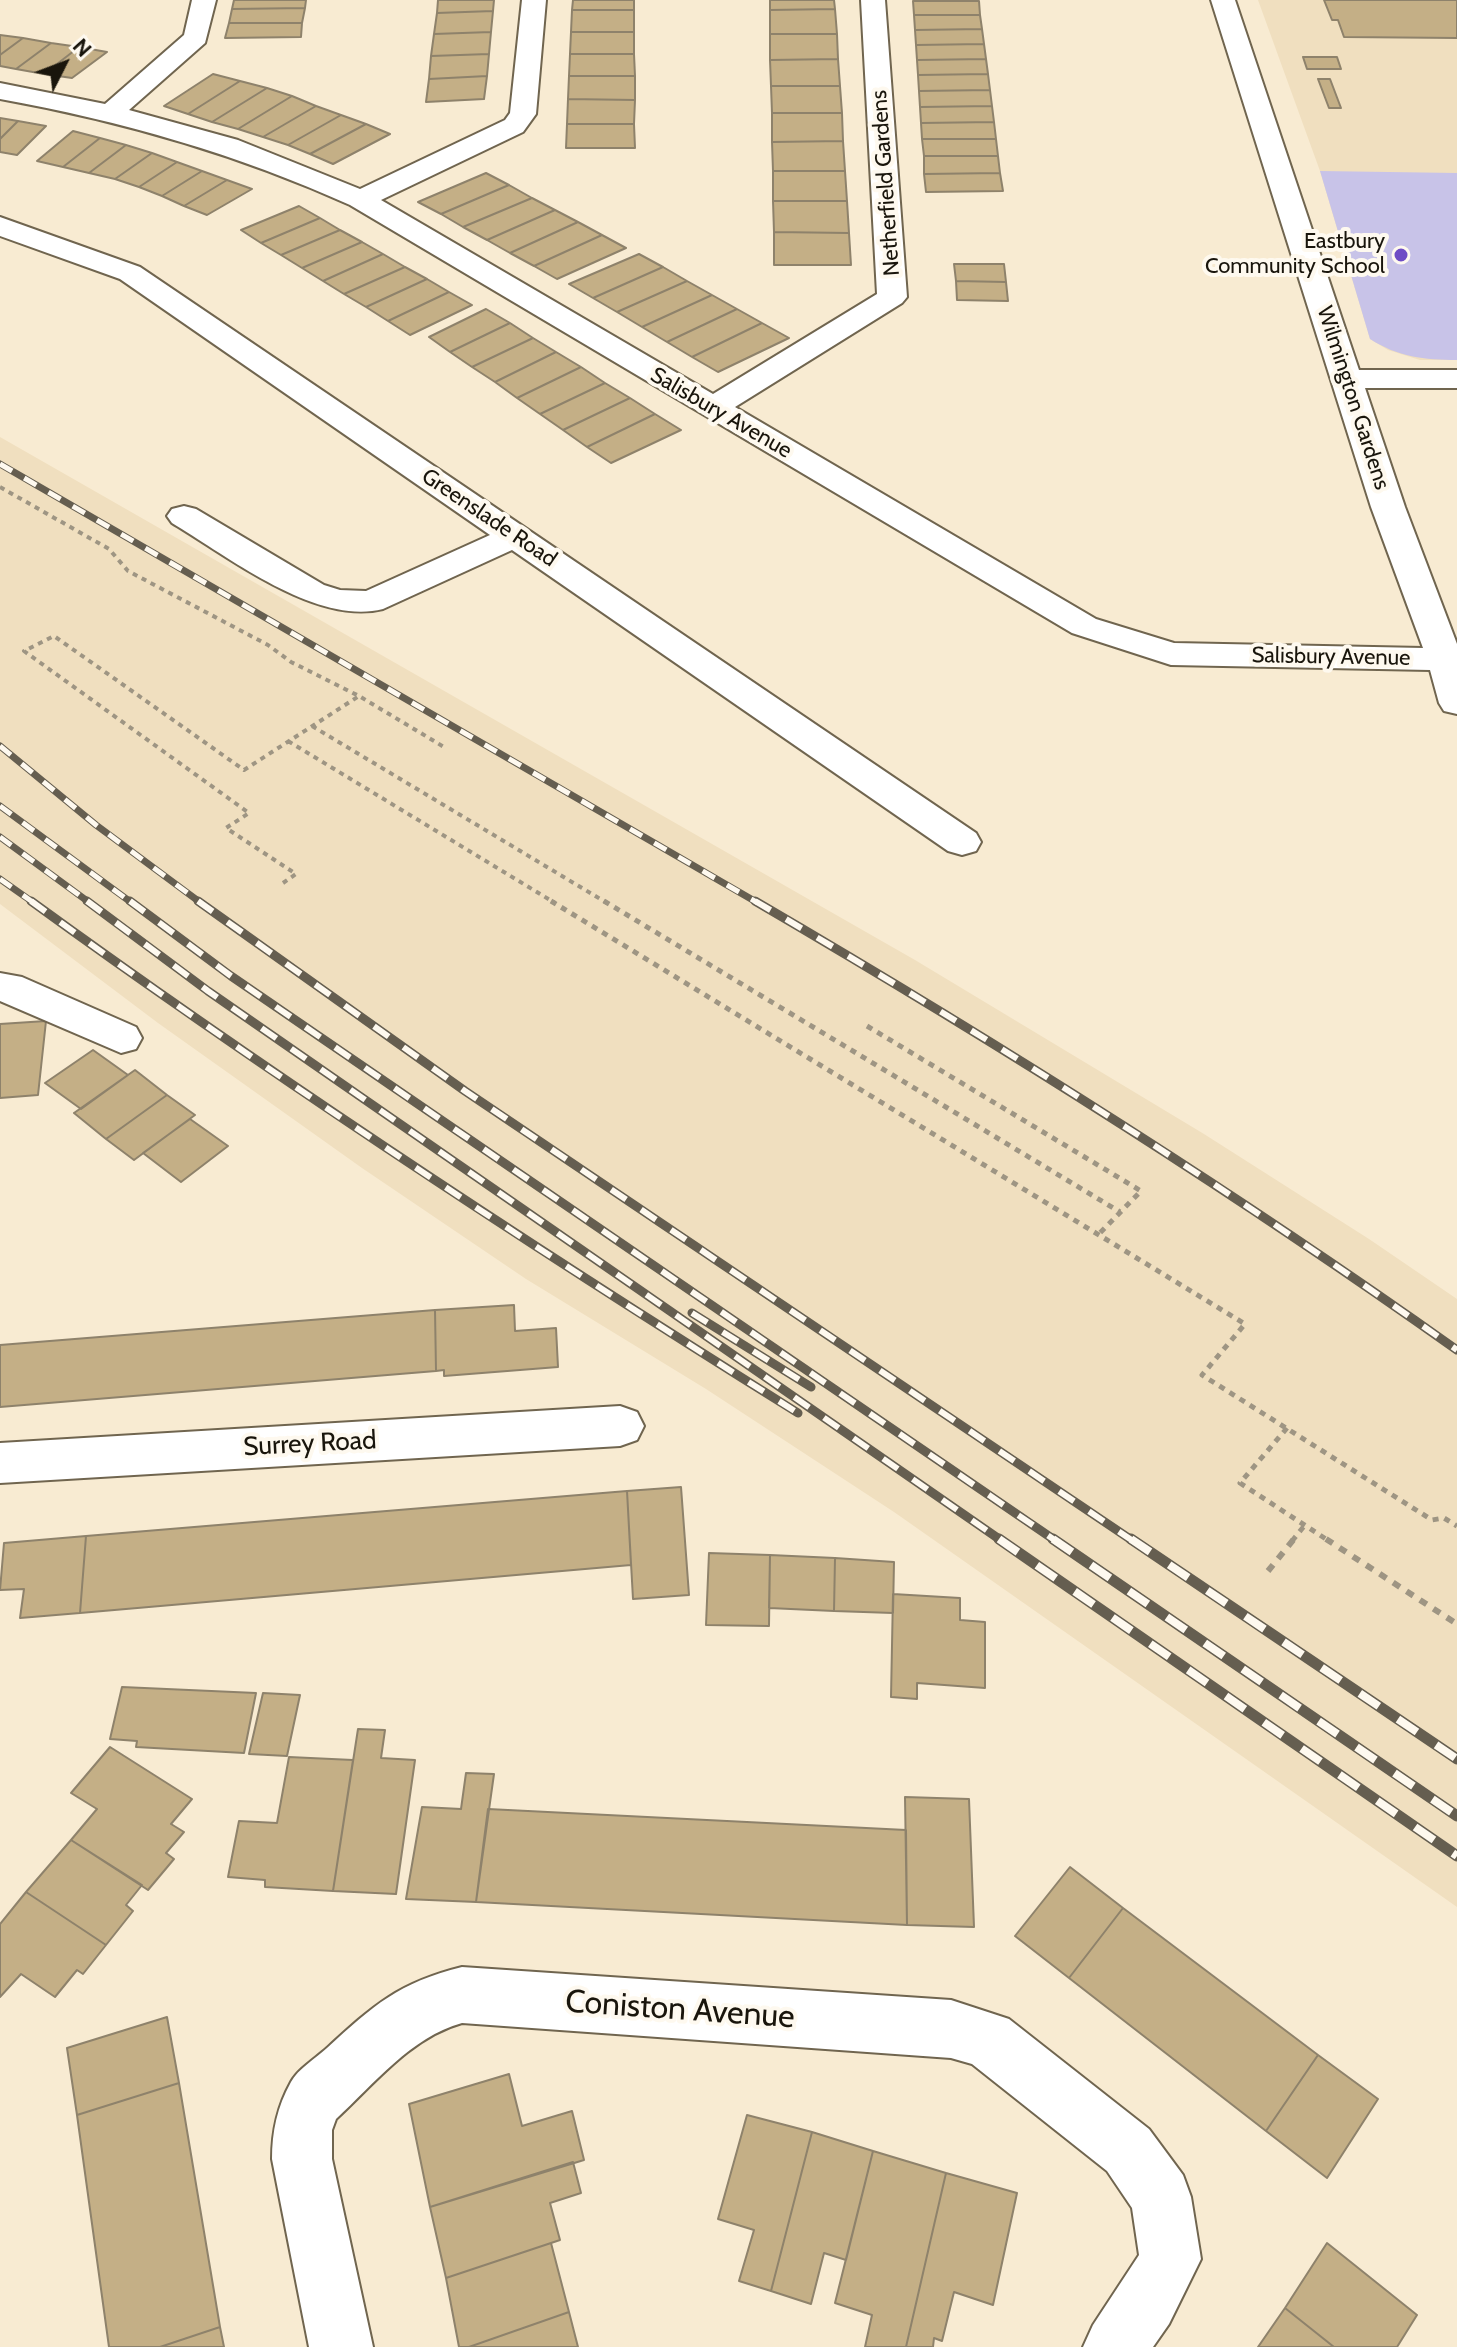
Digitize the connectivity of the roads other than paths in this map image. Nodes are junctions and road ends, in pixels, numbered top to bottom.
1 (204, 0) edge
2 (534, 0) edge
3 (873, 0) edge
4 (1223, 0) edge
5 (0, 91) edge
6 (111, 112) junction
7 (360, 199) junction
8 (0, 226) edge
9 (1346, 379) junction
10 (1457, 379) edge
11 (711, 407) junction
12 (184, 516) dead end
13 (515, 536) junction
14 (1451, 660) edge
15 (1457, 703) edge
16 (962, 842) dead end
17 (4, 987) edge
18 (121, 1038) dead end
19 (620, 1426) dead end
20 (0, 1463) edge
21 (1131, 2324) edge
22 (341, 2347) edge

1 - 6 street
2 - 7 street
3 - 11 street, Netherfield Gardens
4 - 9 street, Wilmington Gardens
5 - 6 street, Salisbury Avenue
6 - 7 street, Salisbury Avenue
7 - 11 street, Salisbury Avenue
8 - 13 street, Greenslade Road
9 - 10 street
9 - 14 street, Wilmington Gardens
11 - 14 street, Salisbury Avenue
12 - 13 street
13 - 16 street, Greenslade Road
14 - 15 street, Wilmington Gardens
17 - 18 street
19 - 20 street, Surrey Road
21 - 22 street, Coniston Avenue

